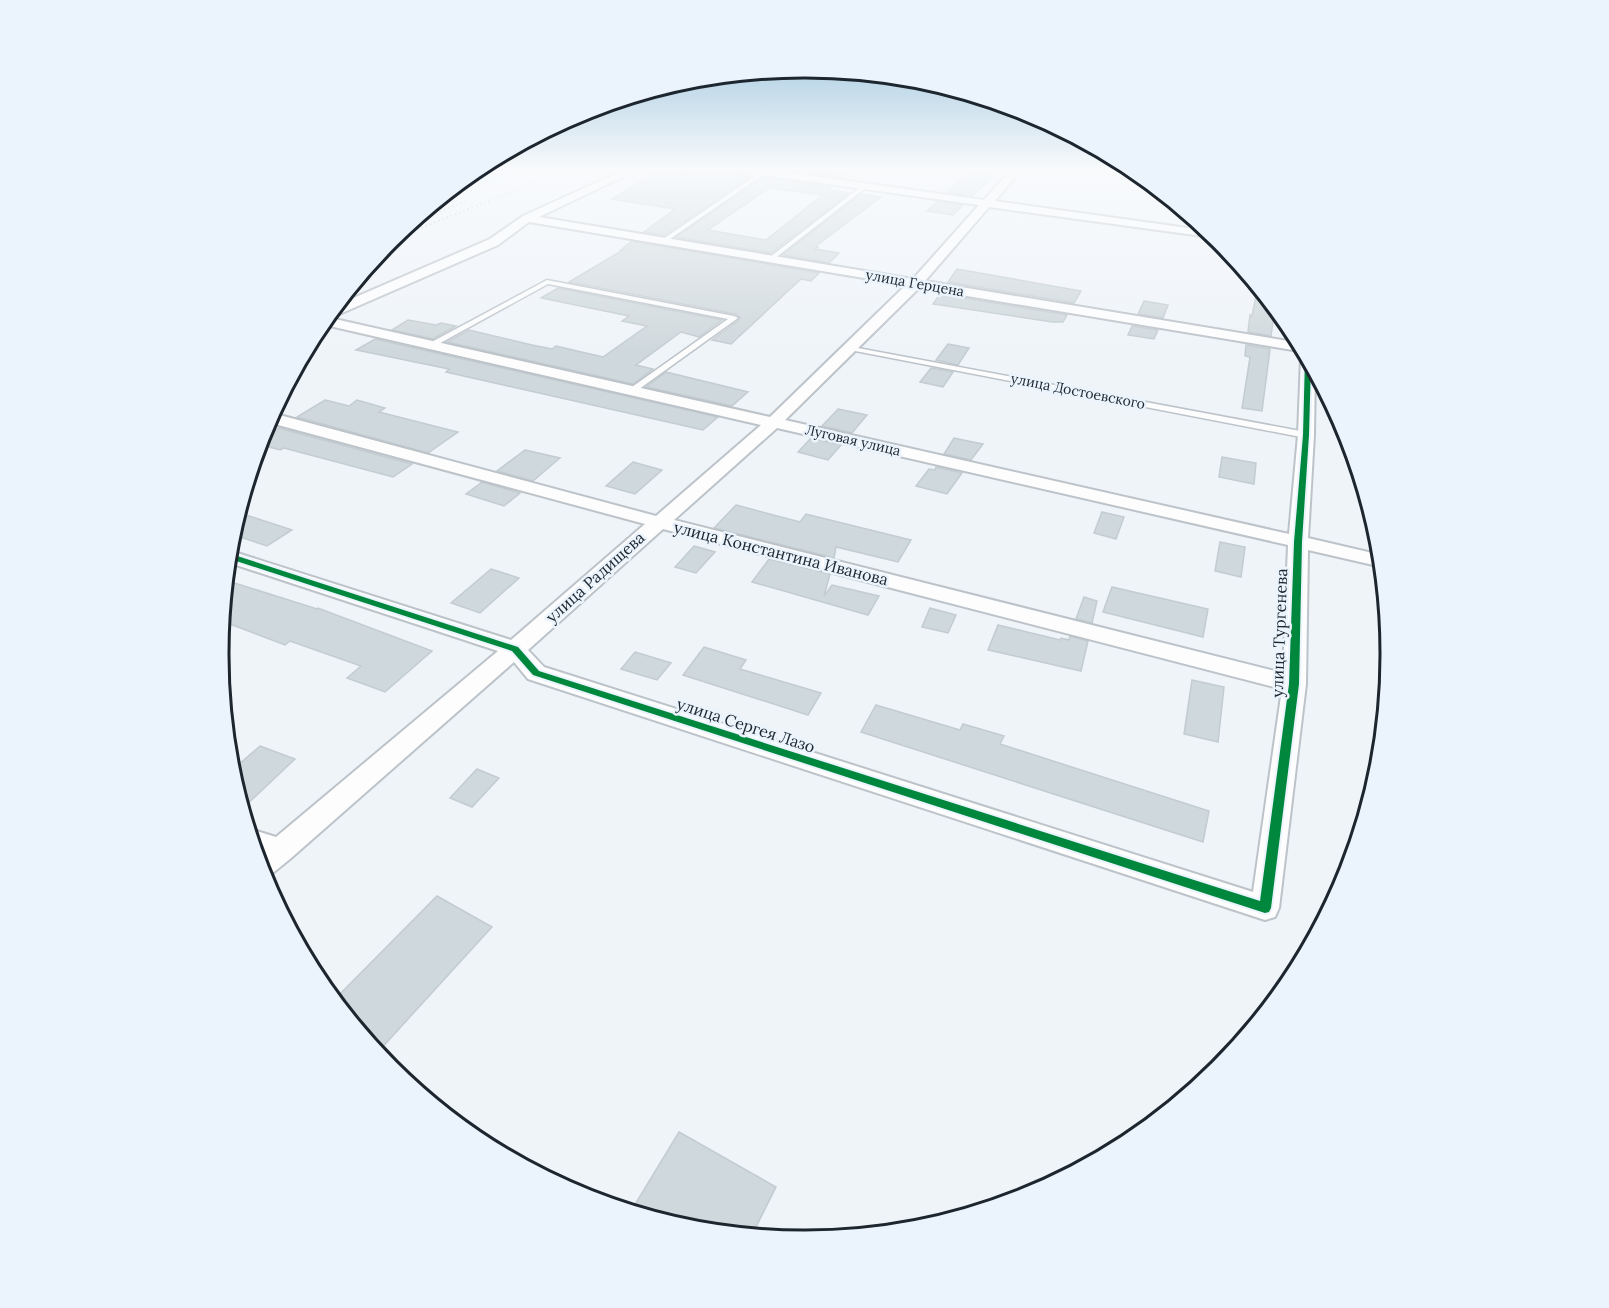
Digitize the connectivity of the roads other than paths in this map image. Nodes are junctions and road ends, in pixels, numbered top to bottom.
1 (510, 230) edge
2 (603, 230) edge
3 (680, 230) edge
4 (808, 230) edge
5 (962, 230) edge
6 (1179, 230) edge
7 (1196, 233) edge
8 (665, 240) junction
9 (772, 258) junction
10 (916, 283) junction
11 (346, 306) edge
12 (334, 322) edge
13 (430, 345) junction
14 (1290, 346) edge
15 (850, 348) junction
16 (1308, 374) edge
17 (635, 389) junction
18 (279, 420) edge
19 (774, 422) junction
20 (1306, 435) junction
21 (658, 522) junction
22 (1298, 542) junction
23 (237, 559) edge
24 (1372, 559) edge
25 (515, 649) junction
26 (1294, 684) junction
27 (269, 859) edge
28 (1265, 908) joint

1 - 11 street
2 - 8 street, улица Герцена
3 - 8 lane
4 - 9 lane
5 - 10 street, улица Радищева
6 - 7 street
8 - 9 street, улица Герцена
9 - 10 street, улица Герцена
10 - 14 street, улица Герцена
10 - 15 street, улица Радищева
12 - 13 street, Луговая улица
13 - 17 street, Луговая улица
13 - 17 lane
15 - 19 street, улица Радищева
15 - 20 lane, улица Достоевского
16 - 20 street, улица Тургенева
17 - 19 street, Луговая улица
18 - 21 street, улица Константина Иванова
19 - 21 street, улица Радищева
19 - 22 street, Луговая улица
20 - 22 street, улица Тургенева
21 - 25 street, улица Радищева
21 - 26 street, улица Константина Иванова
22 - 24 street, Луговая улица
22 - 26 street, улица Тургенева
23 - 25 street
25 - 27 street, улица Радищева
25 - 28 street, улица Сергея Лазо
26 - 28 street, улица Тургенева

